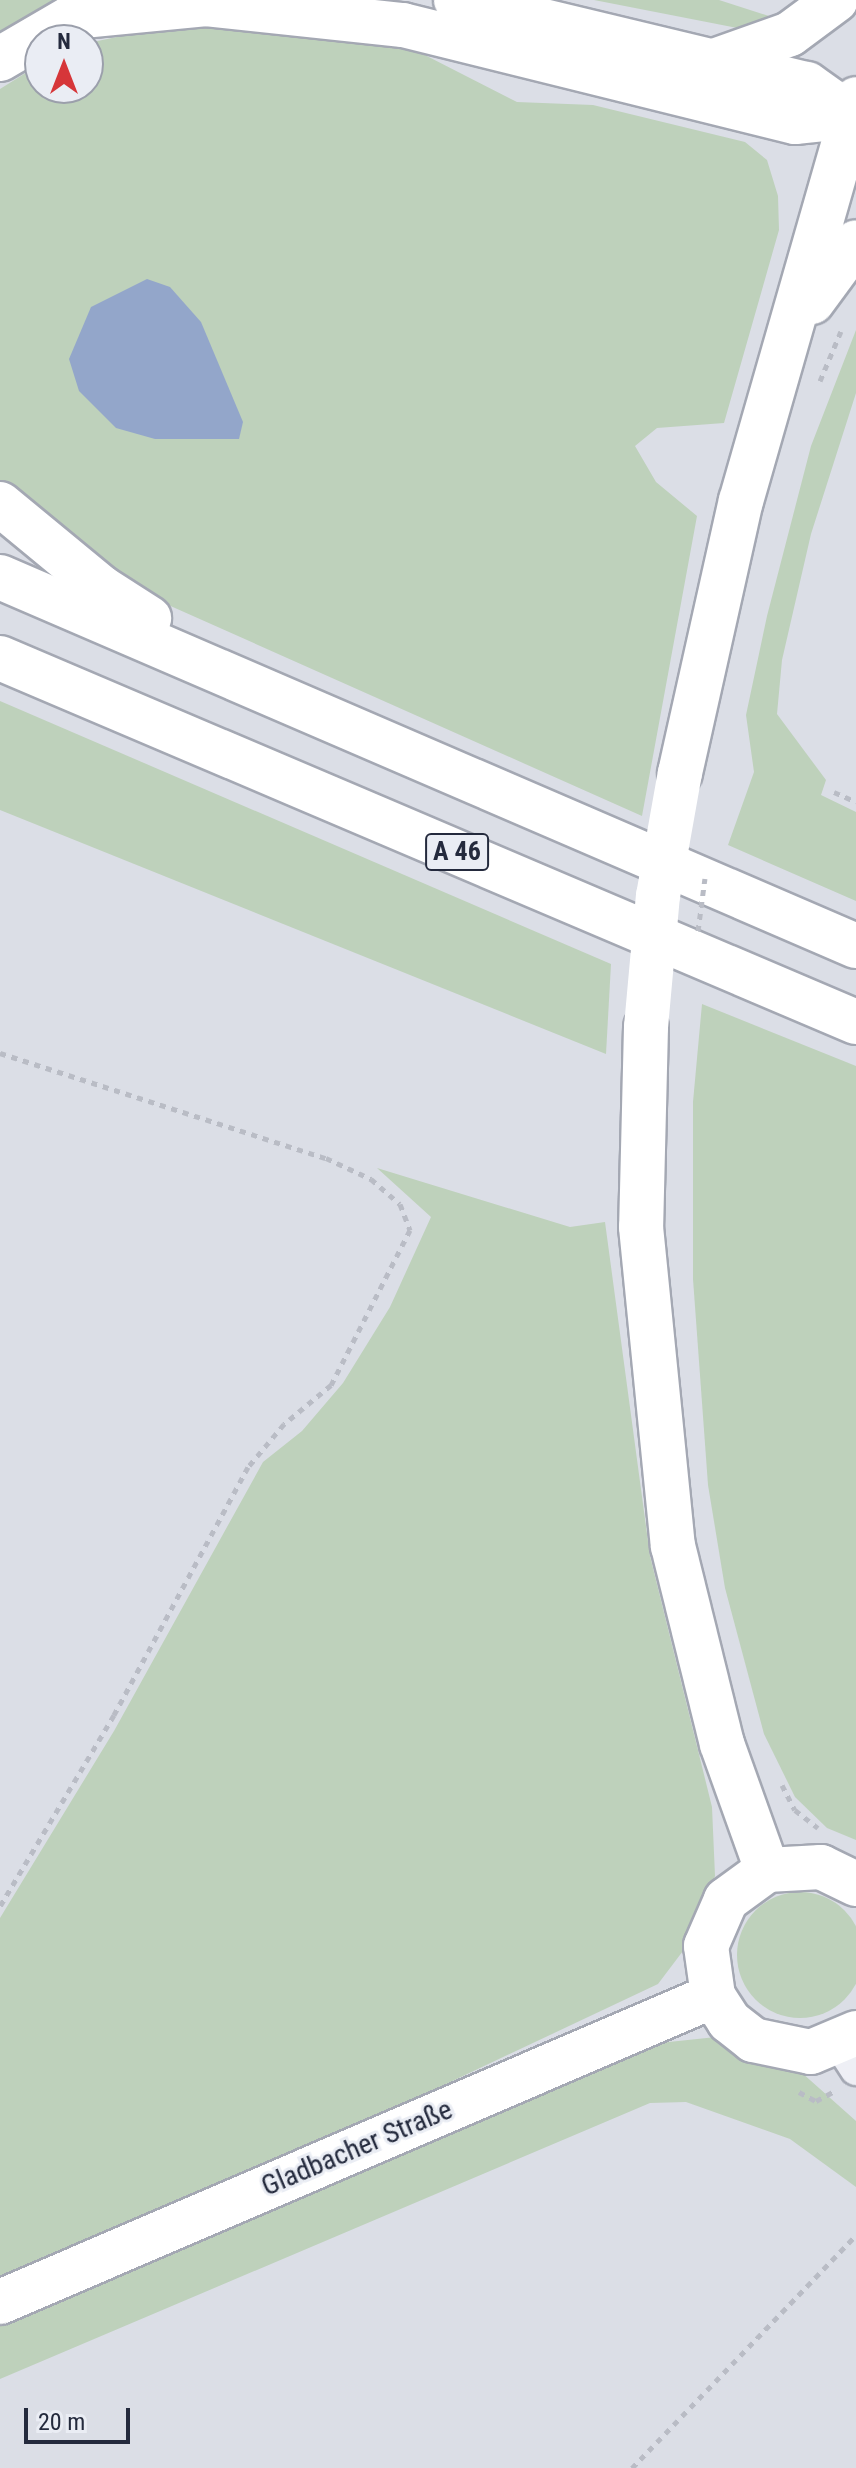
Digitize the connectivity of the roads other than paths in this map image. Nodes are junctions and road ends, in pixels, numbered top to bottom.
1 (456, 0) edge
2 (836, 0) edge
3 (0, 59) edge
4 (717, 60) junction
5 (855, 111) edge
6 (856, 242) edge
7 (797, 324) junction
8 (0, 504) edge
9 (0, 577) edge
10 (0, 658) edge
11 (270, 693) junction
12 (856, 946) edge
13 (856, 1022) edge
14 (767, 1870) junction
15 (856, 1884) edge
16 (713, 1996) junction
17 (849, 2058) edge
18 (0, 2302) edge

1 - 4 main road
2 - 4 main road
3 - 5 main road
4 - 5 main road
5 - 7 main road
6 - 7 main road
7 - 14 main road, bridge
8 - 11 main road
9 - 11 main road, A 46
10 - 13 main road, A 46
11 - 12 main road, A 46
14 - 15 main road
14 - 16 main road
16 - 17 main road
16 - 18 main road, Gladbacher Straße

